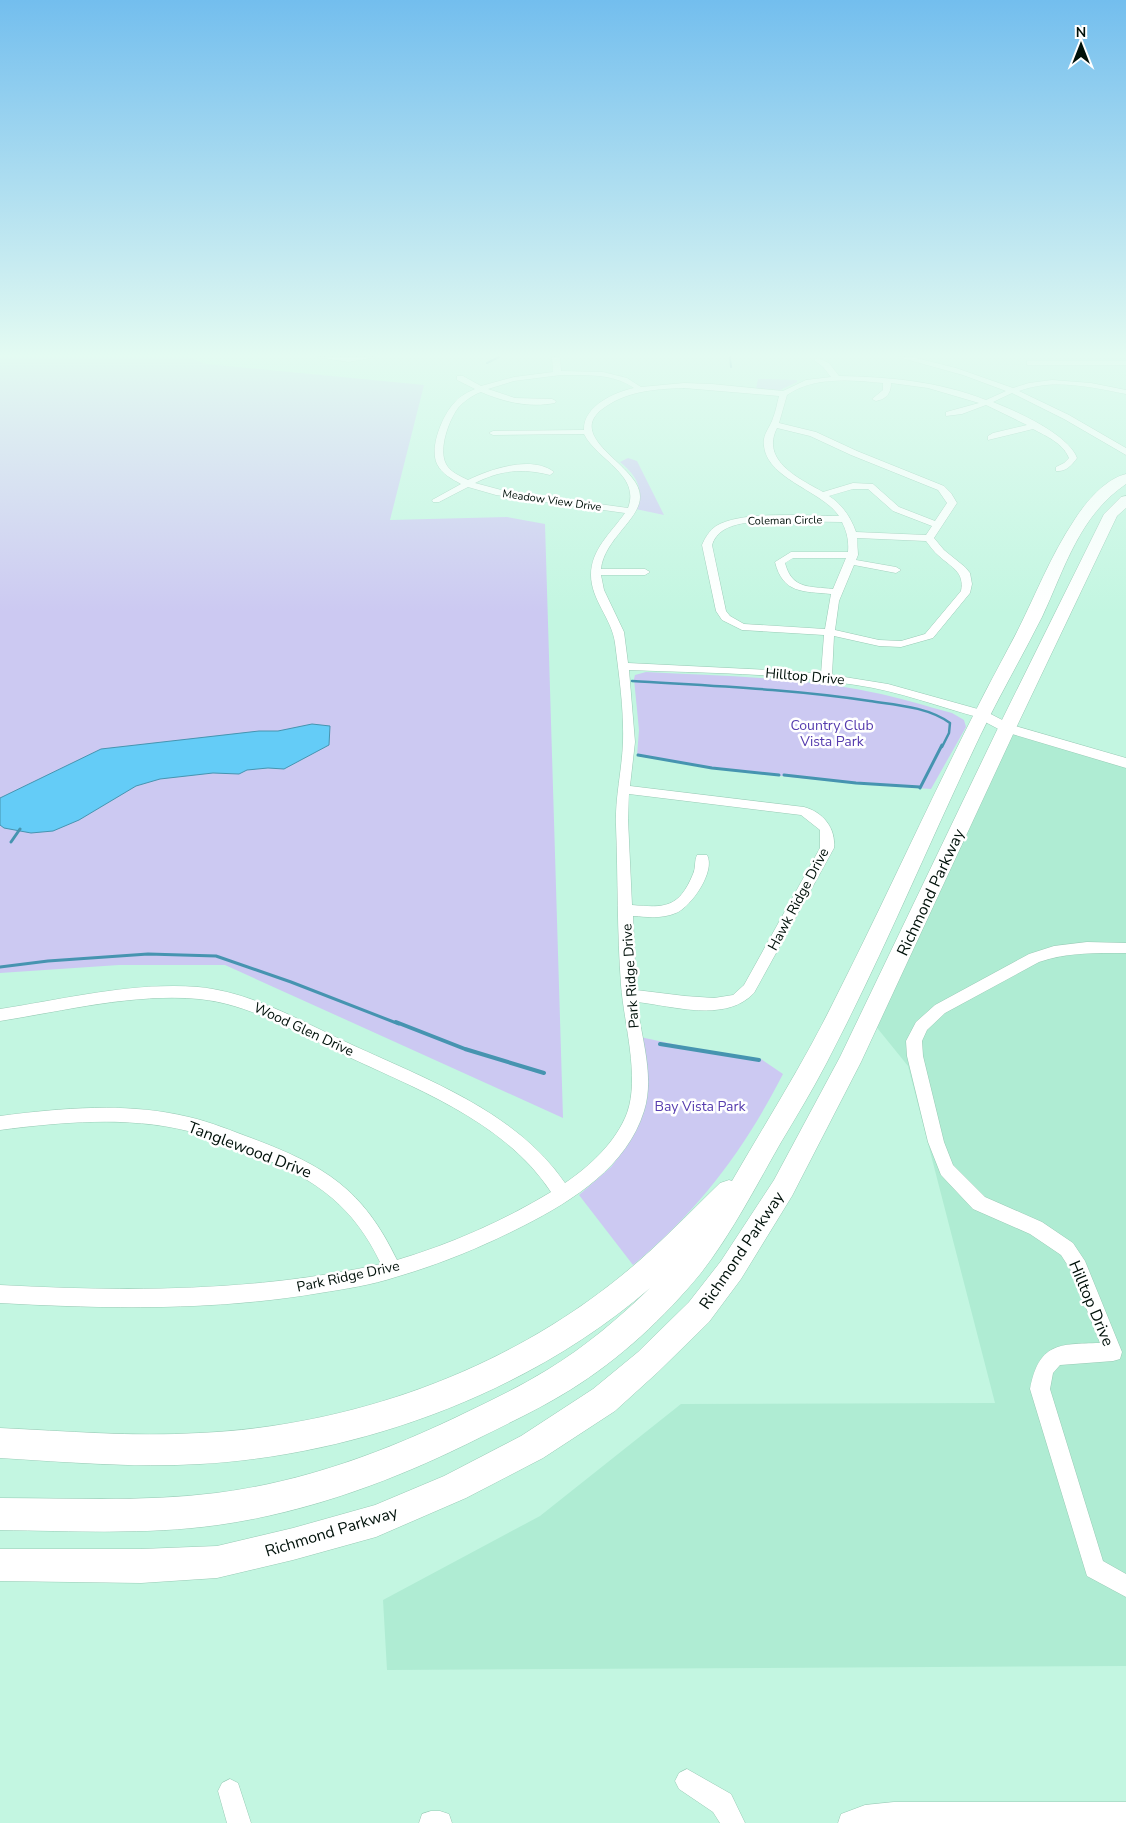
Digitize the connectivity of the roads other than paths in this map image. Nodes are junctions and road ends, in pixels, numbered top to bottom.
1 (440, 442) edge
2 (592, 442) edge
3 (768, 442) edge
4 (830, 442) edge
5 (1059, 442) edge
6 (1110, 442) edge
7 (1126, 452) edge
8 (1059, 469) dead end
9 (550, 472) dead end
10 (1126, 478) edge
11 (468, 484) junction
12 (822, 494) junction
13 (436, 500) dead end
14 (1126, 500) edge
15 (630, 511) junction
16 (846, 519) junction
17 (937, 525) junction
18 (852, 536) junction
19 (930, 538) junction
20 (852, 558) junction
21 (896, 570) dead end
22 (596, 572) junction
23 (645, 572) dead end
24 (836, 592) junction
25 (829, 632) junction
26 (623, 666) junction
27 (826, 677) junction
28 (1000, 721) junction
29 (1126, 754) edge
30 (1126, 763) edge
31 (624, 789) junction
32 (702, 858) dead end
33 (625, 910) junction
34 (1126, 948) edge
35 (628, 995) junction
36 (0, 1015) edge
37 (0, 1124) edge
38 (752, 1169) junction
39 (564, 1195) junction
40 (393, 1270) junction
41 (0, 1294) edge
42 (0, 1443) edge
43 (0, 1514) edge
44 (0, 1565) edge
45 (1126, 1586) edge
46 (687, 1781) dead end
47 (230, 1791) dead end
48 (1126, 1814) edge
49 (239, 1823) edge
50 (431, 1823) edge
51 (440, 1823) edge
52 (733, 1823) edge
53 (850, 1823) edge

1 - 11 street, Meadow View Drive
2 - 15 street, Park Ridge Drive
3 - 12 street
4 - 17 street
5 - 8 street
6 - 7 street
9 - 11 street
10 - 28 highway, Richmond Parkway
11 - 13 street
11 - 15 street, Meadow View Drive
12 - 16 street
12 - 17 street
14 - 28 highway, Richmond Parkway
15 - 22 street, Park Ridge Drive
16 - 18 street
16 - 25 street, Coleman Circle
17 - 19 street
18 - 19 street
18 - 20 street
19 - 25 street, Coleman Circle
20 - 21 street
20 - 24 street
20 - 24 street
22 - 23 street
22 - 26 street, Park Ridge Drive
24 - 25 street
25 - 27 street
26 - 27 street, Hilltop Drive
26 - 31 street, Park Ridge Drive
27 - 28 street, Hilltop Drive
28 - 29 main road, Hilltop Drive
28 - 30 main road, Hilltop Drive
28 - 38 highway, Richmond Parkway
28 - 44 highway, Richmond Parkway
31 - 33 street, Park Ridge Drive
31 - 35 street, Hawk Ridge Drive
32 - 33 street
33 - 35 street, Park Ridge Drive
34 - 45 street, Hilltop Drive
35 - 39 street, Park Ridge Drive
36 - 39 street, Wood Glen Drive
37 - 40 street, Tanglewood Drive
38 - 42 highway
38 - 43 highway, Richmond Parkway
39 - 40 street, Park Ridge Drive
40 - 41 street, Park Ridge Drive
46 - 52 street
47 - 49 street
48 - 53 street
50 - 51 street

